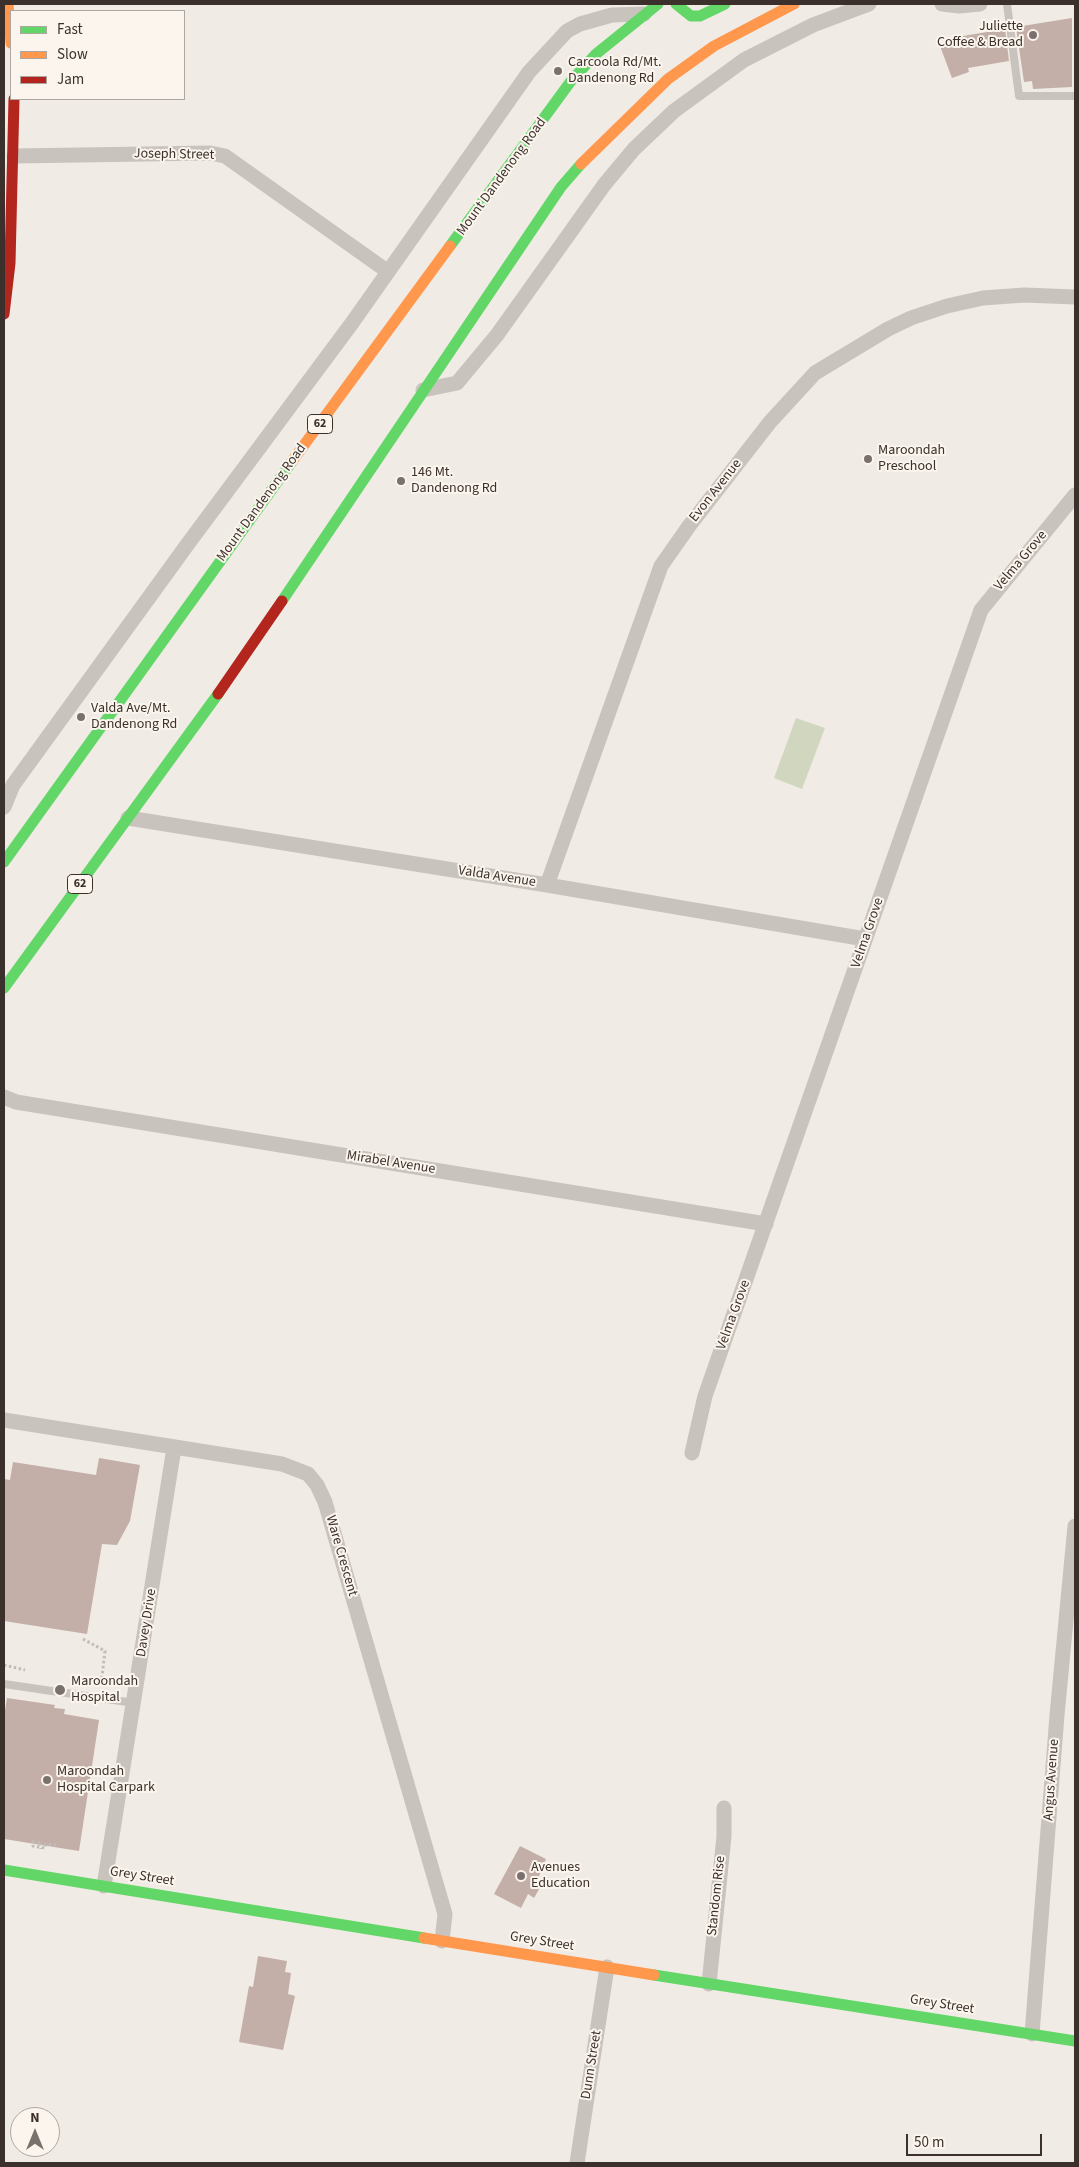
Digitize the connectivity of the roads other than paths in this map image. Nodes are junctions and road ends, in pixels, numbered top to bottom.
1 (8, 4) edge
2 (658, 4) edge
3 (676, 4) edge
4 (725, 4) edge
5 (794, 4) edge
6 (869, 4) edge
7 (942, 4) edge
8 (980, 4) edge
9 (1007, 4) edge
10 (644, 14) junction
11 (10, 30) edge
12 (1075, 96) edge
13 (14, 100) edge
14 (14, 156) junction
15 (387, 272) junction
16 (1075, 297) edge
17 (4, 314) edge
18 (423, 390) junction
19 (1075, 495) edge
20 (4, 807) edge
21 (128, 818) junction
22 (4, 862) edge
23 (547, 885) junction
24 (866, 939) junction
25 (4, 988) edge
26 (8, 1101) edge
27 (766, 1224) junction
28 (4, 1420) edge
29 (174, 1448) junction
30 (692, 1454) dead end
31 (1075, 1526) edge
32 (4, 1684) edge
33 (134, 1703) junction
34 (724, 1808) dead end
35 (4, 1870) edge
36 (104, 1886) junction
37 (442, 1941) junction
38 (607, 1967) junction
39 (709, 1984) junction
40 (1032, 2034) junction
41 (1075, 2040) edge
42 (577, 2163) edge

1 - 11 main road
2 - 10 main road, Mount Dandenong Road / 62
3 - 4 main road
5 - 18 main road, 62
6 - 18 street
7 - 8 street
9 - 12 lane
10 - 15 street
10 - 22 main road, Mount Dandenong Road / 62
13 - 14 main road
14 - 15 street, Joseph Street
14 - 17 main road
15 - 20 street
16 - 23 street, Evon Avenue
18 - 21 main road, 62
19 - 24 street, Velma Grove
21 - 23 street, Valda Avenue
21 - 25 main road, 62
23 - 24 street, Valda Avenue
24 - 27 street, Velma Grove
26 - 27 street, Mirabel Avenue
27 - 30 street, Velma Grove
28 - 29 street, Ware Crescent
29 - 33 street, Davey Drive
29 - 37 street, Ware Crescent
31 - 40 street, Angus Avenue
32 - 33 lane
33 - 36 street, Davey Drive
34 - 39 street, Standom Rise
35 - 36 main road, Grey Street
36 - 37 main road, Grey Street
37 - 38 main road, Grey Street
38 - 39 main road, Grey Street
38 - 42 street, Dunn Street
39 - 40 main road, Grey Street
40 - 41 main road, Grey Street

